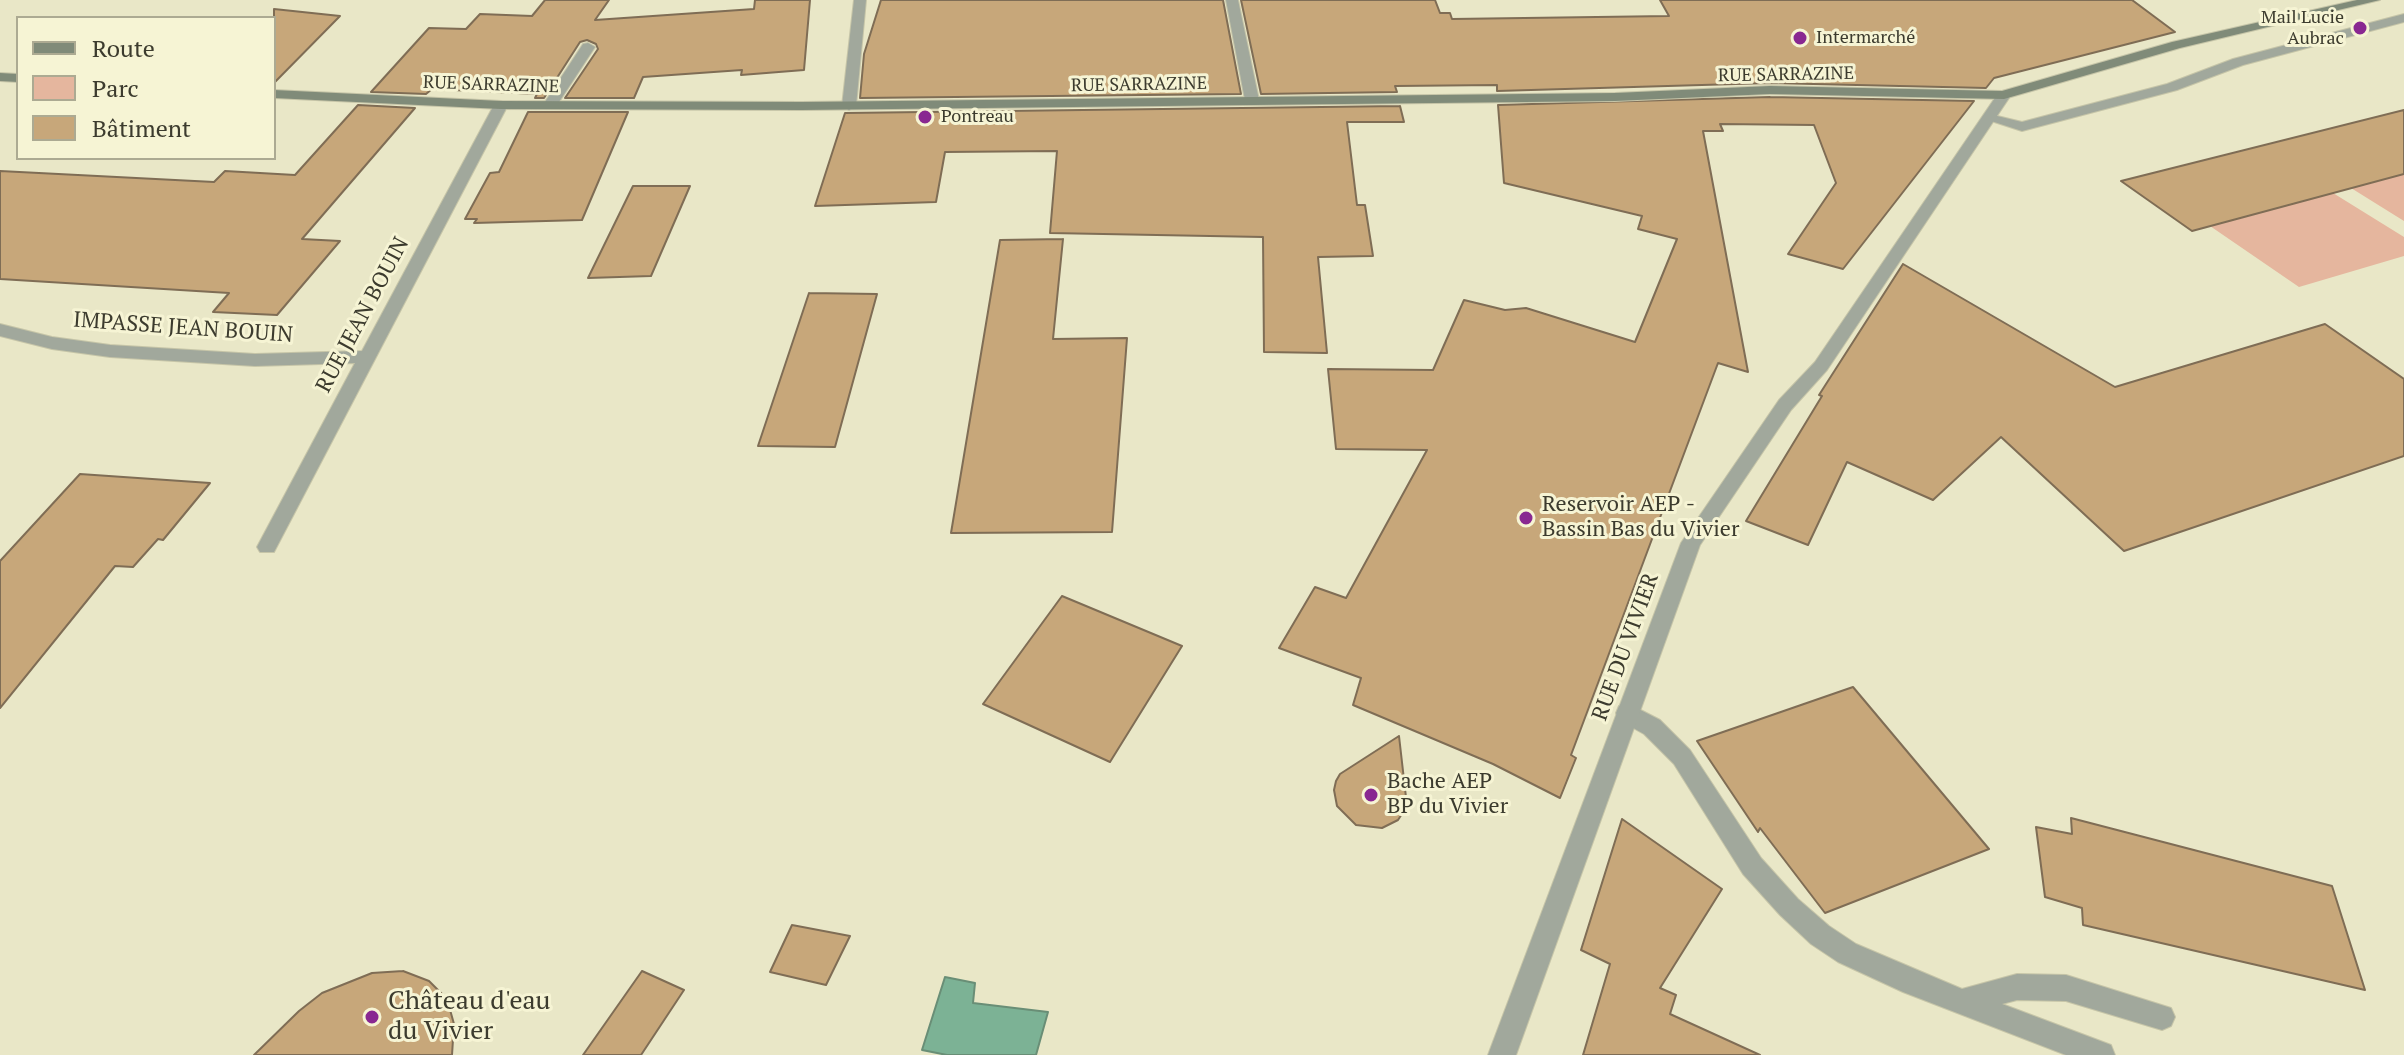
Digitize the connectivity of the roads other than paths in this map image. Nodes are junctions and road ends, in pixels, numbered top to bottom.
1 (860, 0) edge
2 (1232, 0) edge
3 (2374, 0) edge
4 (2404, 18) edge
5 (588, 47) dead end
6 (276, 94) edge
7 (2004, 95) junction
8 (1252, 100) junction
9 (501, 105) junction
10 (550, 105) junction
11 (849, 106) junction
12 (1989, 118) junction
13 (0, 330) edge
14 (365, 357) junction
15 (267, 547) dead end
16 (1627, 713) junction
17 (1964, 1001) junction
18 (2162, 1017) dead end
19 (1502, 1055) edge
20 (2101, 1055) edge

1 - 11 street
2 - 8 street
3 - 7 main road
4 - 12 street
5 - 10 street
6 - 9 main road, RUE SARRAZINE
7 - 8 main road, RUE SARRAZINE
7 - 12 street, RUE DU VIVIER
8 - 11 main road, RUE SARRAZINE
9 - 10 main road, RUE SARRAZINE
9 - 14 street, RUE JEAN BOUIN
10 - 11 main road, RUE SARRAZINE
12 - 16 street, RUE DU VIVIER
13 - 14 street, IMPASSE JEAN BOUIN
14 - 15 street, RUE JEAN BOUIN
16 - 17 street
16 - 19 street, RUE DU VIVIER
17 - 18 street
17 - 20 street

